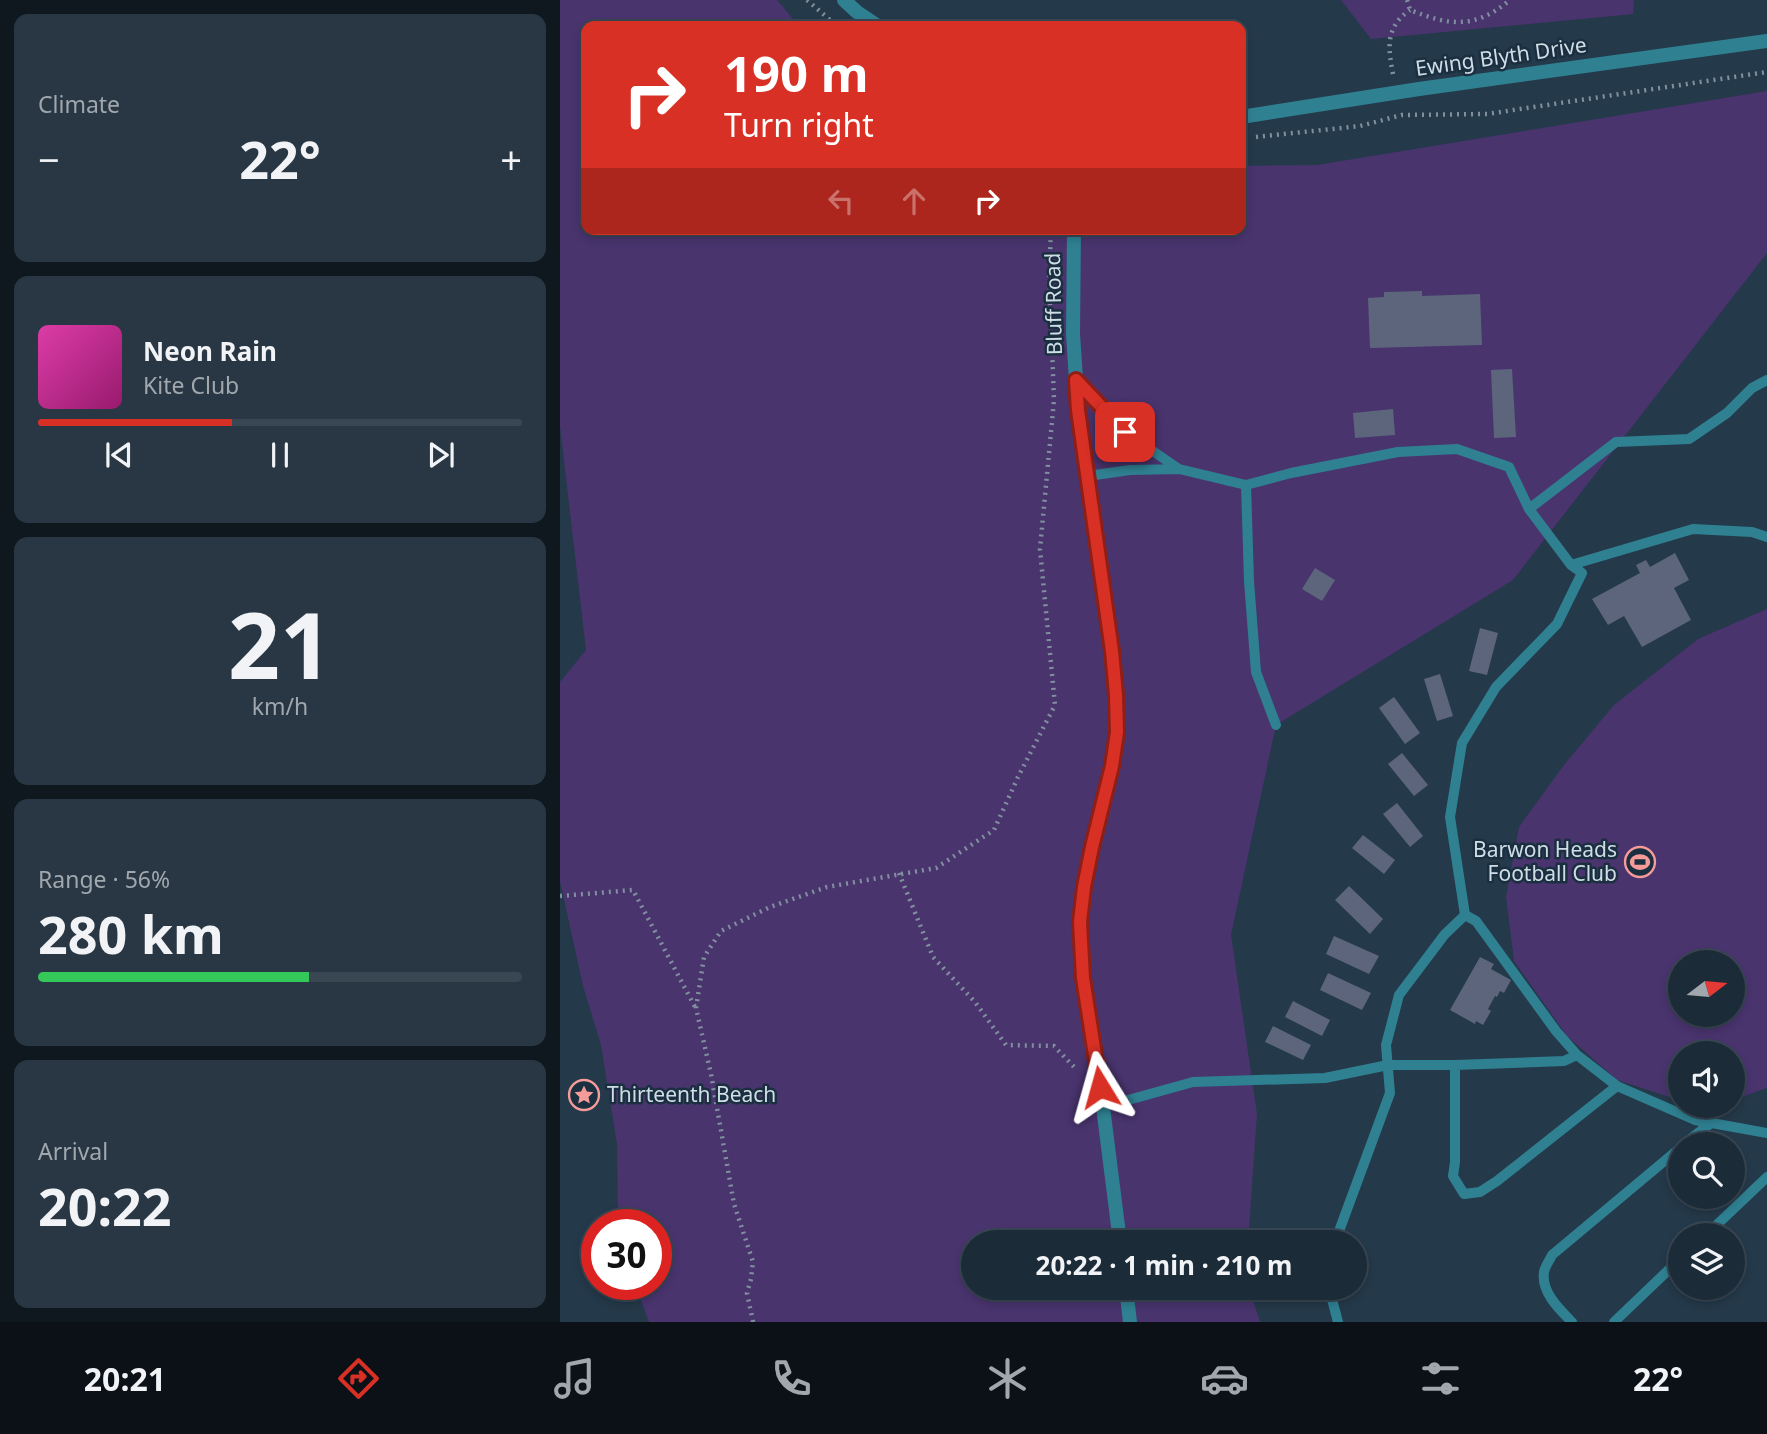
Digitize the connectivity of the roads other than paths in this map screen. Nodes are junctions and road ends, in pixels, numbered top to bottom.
1 (844, 0) edge
2 (870, 21) edge
3 (1767, 41) edge
4 (1246, 116) edge
5 (1075, 235) edge
6 (1076, 380) junction
7 (1767, 380) edge
8 (1179, 468) junction
9 (1088, 476) junction
10 (1246, 485) junction
11 (1529, 509) junction
12 (1767, 537) edge
13 (1571, 565) junction
14 (1276, 725) dead end
15 (1465, 915) junction
16 (1577, 1055) junction
17 (1388, 1065) junction
18 (1455, 1065) junction
19 (1617, 1086) junction
20 (1103, 1107) junction
21 (1711, 1123) junction
22 (1700, 1132) edge
23 (1767, 1133) edge
24 (1668, 1158) edge
25 (1767, 1177) edge
26 (1719, 1223) edge
27 (1118, 1230) edge
28 (1339, 1230) edge
29 (1668, 1270) edge
30 (1127, 1300) edge
31 (1332, 1300) edge
32 (1130, 1322) edge
33 (1338, 1322) edge
34 (1572, 1322) edge
35 (1614, 1322) edge

1 - 2 street
3 - 4 street, Ewing Blyth Drive
5 - 6 street, Bluff Road
6 - 8 lane
6 - 9 street, Bluff Road
7 - 11 lane
8 - 9 lane
8 - 10 lane
9 - 20 street, Bluff Road
10 - 11 lane
10 - 14 lane
11 - 13 lane
12 - 13 lane
13 - 15 lane
15 - 16 lane
15 - 17 lane
16 - 18 lane
16 - 19 lane
17 - 18 lane
17 - 20 lane
17 - 28 lane
18 - 19 lane
19 - 21 lane
20 - 27 street, Bluff Road
21 - 22 lane
21 - 23 lane
24 - 34 lane
25 - 26 lane
29 - 35 lane
30 - 32 street
31 - 33 lane

